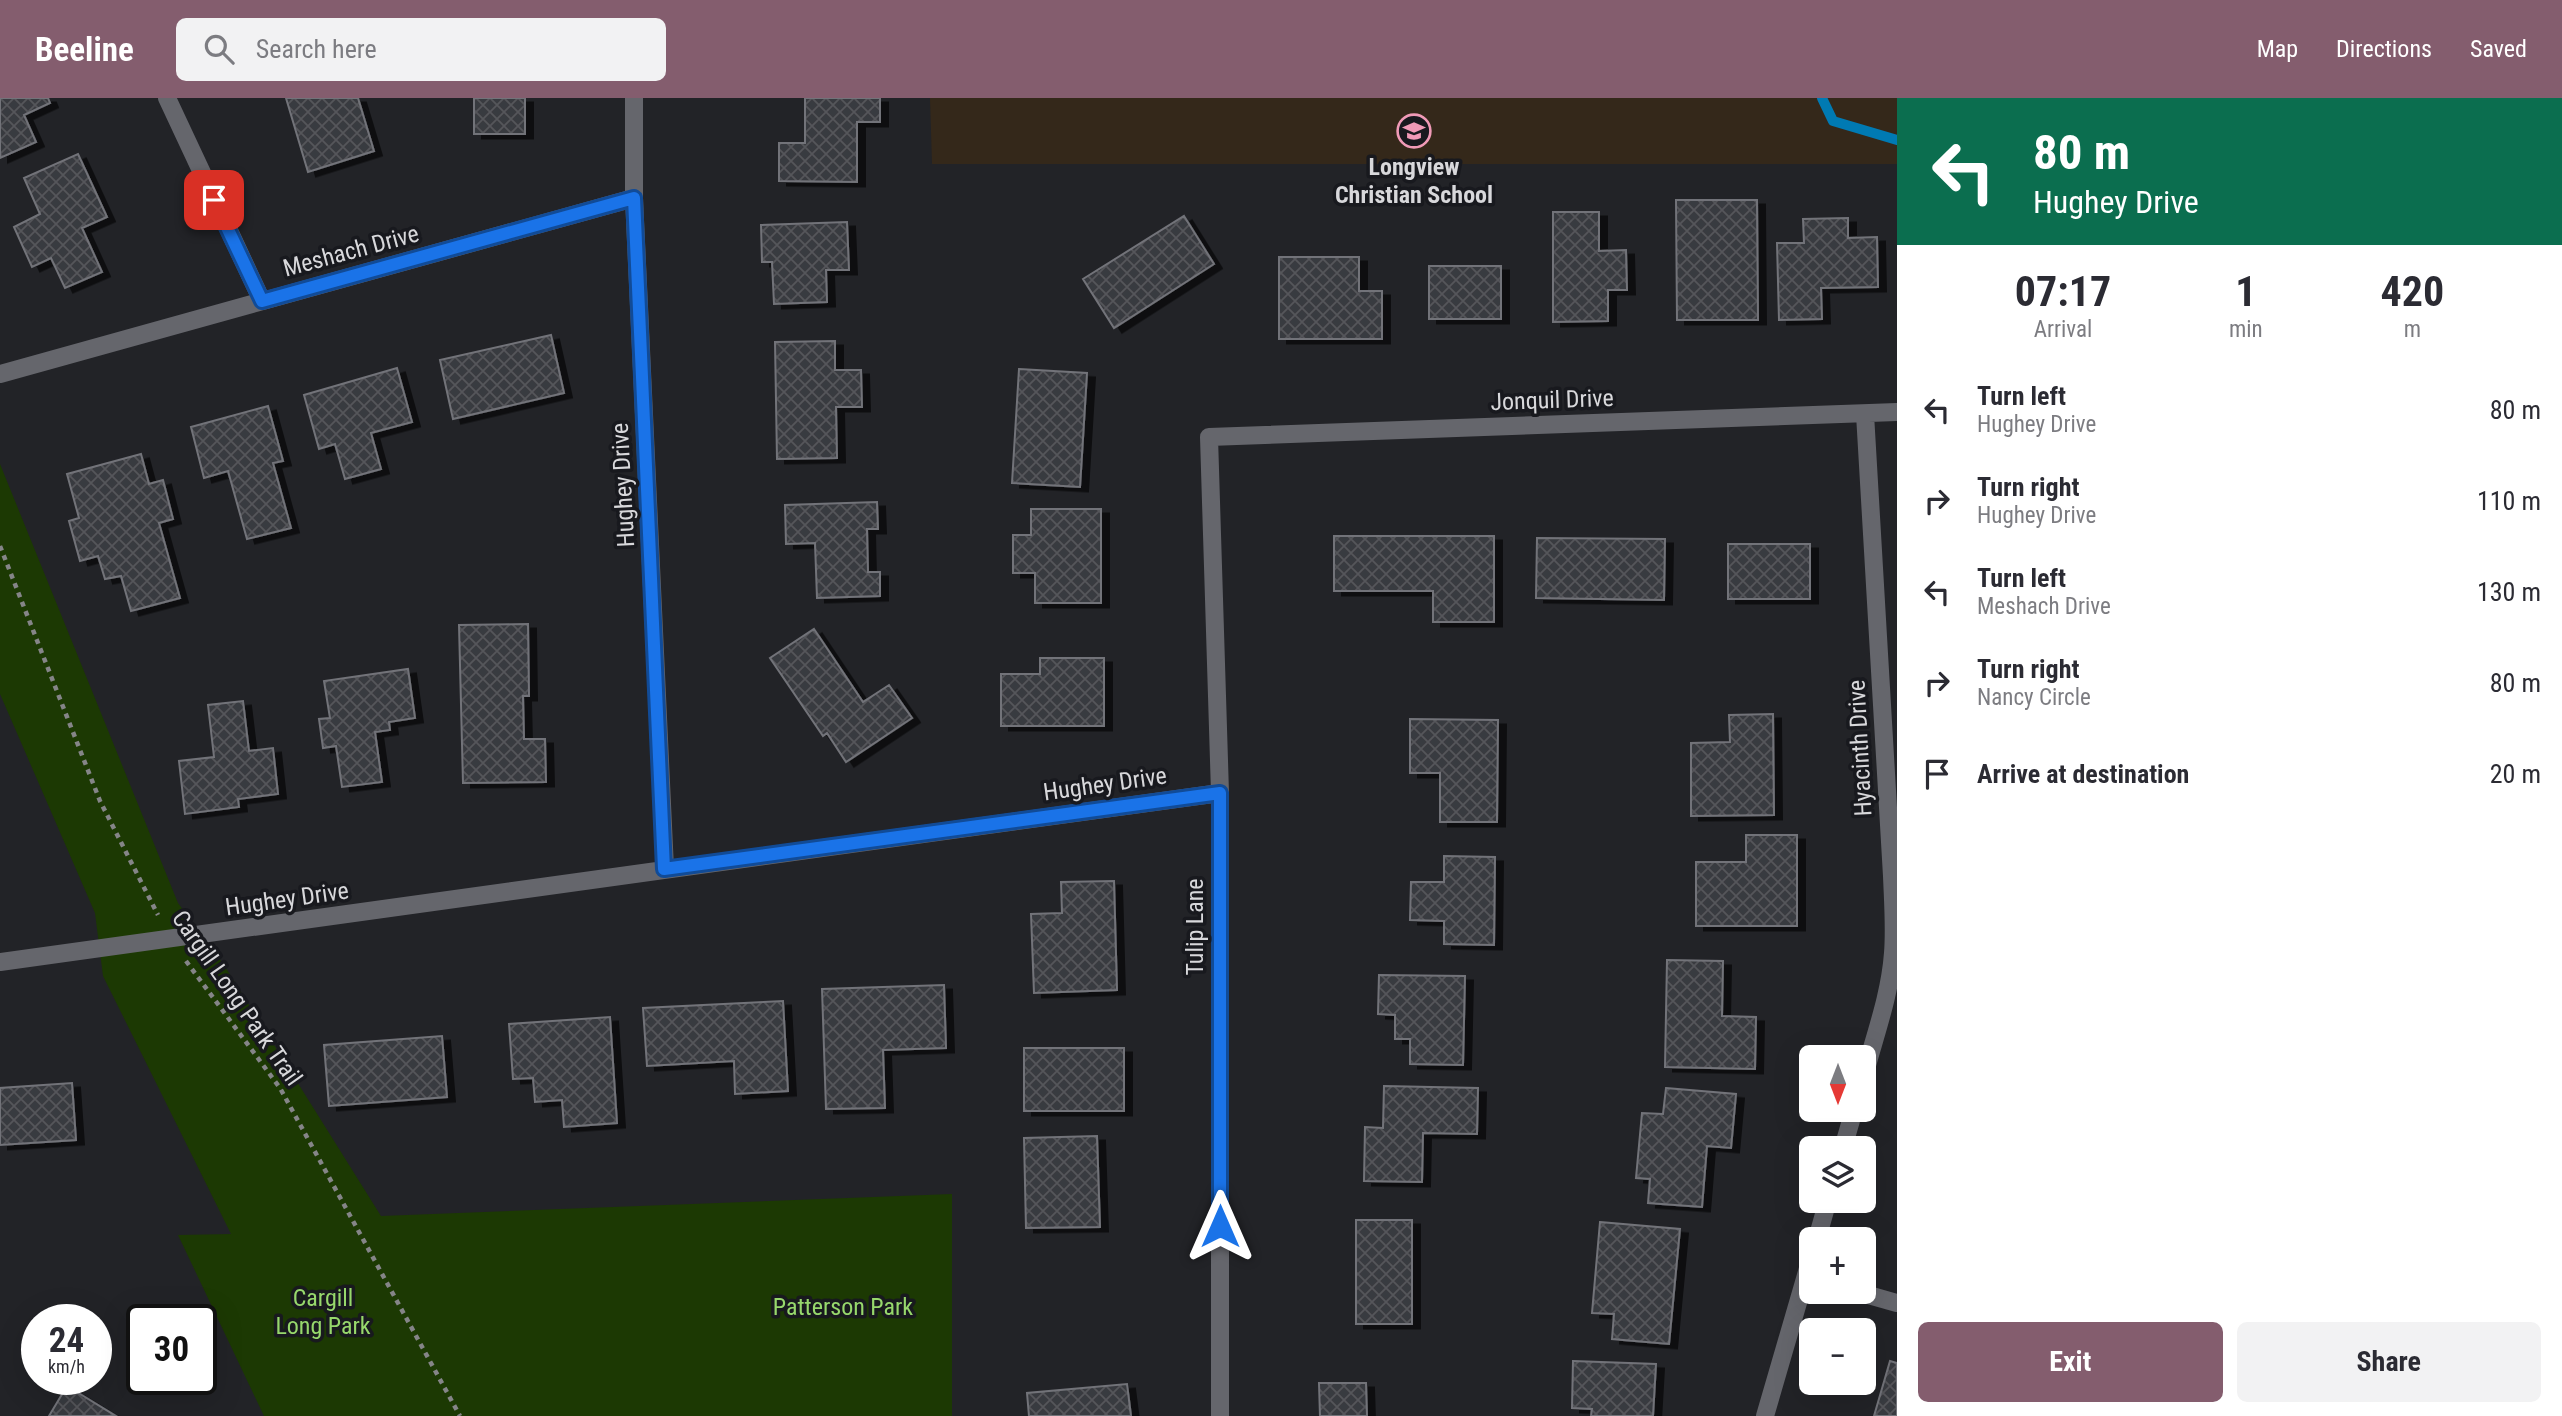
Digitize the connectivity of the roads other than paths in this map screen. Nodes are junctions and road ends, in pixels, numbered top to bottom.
1 (167, 98) edge
2 (634, 98) edge
3 (634, 198) junction
4 (262, 301) junction
5 (0, 373) edge
6 (1897, 412) edge
7 (1865, 414) junction
8 (1209, 437) joint
9 (1220, 793) junction
10 (664, 869) junction
11 (0, 962) edge
12 (1873, 1045) edge
13 (1876, 1297) edge
14 (1897, 1303) edge
15 (1800, 1304) edge
16 (1220, 1416) edge
17 (1765, 1416) edge

1 - 4 street
2 - 3 street, Hughey Drive
3 - 4 street, Meshach Drive
3 - 10 street, Hughey Drive
4 - 5 street, Meshach Drive
6 - 7 street, Jonquil Drive
7 - 8 street, Jonquil Drive
7 - 12 street, Hyacinth Drive
8 - 9 street, Tulip Lane
9 - 10 street, Hughey Drive
9 - 16 street, Tulip Lane
10 - 11 street, Hughey Drive
13 - 14 street
15 - 17 street

